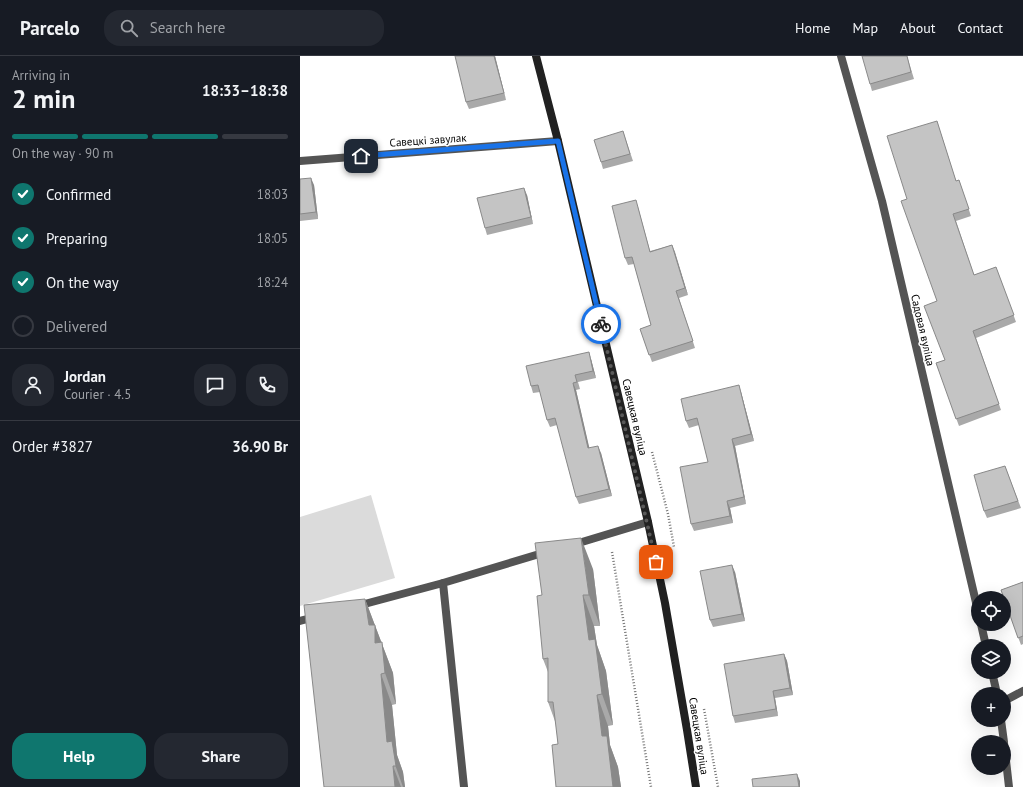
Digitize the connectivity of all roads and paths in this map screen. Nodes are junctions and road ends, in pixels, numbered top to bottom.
1 (536, 56) edge
2 (841, 56) edge
3 (558, 141) junction
4 (300, 161) edge
5 (648, 522) junction
6 (609, 534) junction
7 (443, 583) junction
8 (973, 591) edge
9 (345, 609) edge
10 (322, 615) edge
11 (300, 621) edge
12 (1023, 691) edge
13 (1011, 697) edge
14 (1008, 775) edge
15 (464, 787) edge
16 (650, 787) edge
17 (696, 787) edge
18 (1009, 787) edge

1 - 3 street, Савецкая вуліца
2 - 8 street, Садовая вуліца
3 - 4 street, Савецкі завулак
3 - 5 street, Савецкая вуліца
5 - 6 street
5 - 17 street, Савецкая вуліца
6 - 7 street
6 - 16 path
7 - 9 street
7 - 15 street
10 - 11 street
12 - 13 street
14 - 18 street

